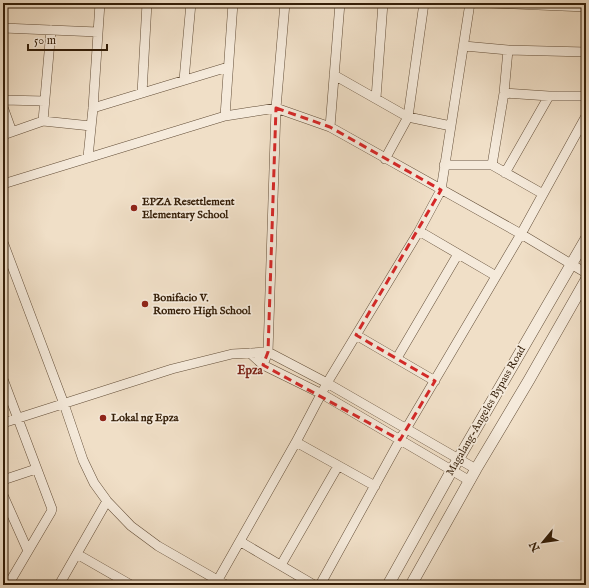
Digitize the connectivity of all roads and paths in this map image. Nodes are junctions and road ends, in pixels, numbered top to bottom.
1 (100, 3) edge
2 (147, 3) edge
3 (190, 3) edge
4 (233, 3) edge
5 (285, 3) edge
6 (340, 3) edge
7 (383, 3) edge
8 (424, 3) edge
9 (470, 3) edge
10 (489, 3) edge
11 (586, 7) edge
12 (3, 28) edge
13 (51, 30) junction
14 (98, 32) junction
15 (464, 46) junction
16 (508, 50) junction
17 (586, 52) edge
18 (228, 67) junction
19 (334, 75) junction
20 (184, 80) junction
21 (504, 93) junction
22 (142, 94) junction
23 (549, 96) junction
24 (586, 96) edge
25 (376, 98) junction
26 (3, 100) edge
27 (45, 101) junction
28 (3, 107) edge
29 (93, 108) junction
30 (276, 108) junction
31 (225, 116) junction
32 (586, 116) edge
33 (408, 118) junction
34 (43, 122) junction
35 (91, 126) junction
36 (451, 126) junction
37 (330, 127) junction
38 (12, 132) junction
39 (3, 135) edge
40 (88, 157) junction
41 (385, 159) junction
42 (444, 165) junction
43 (492, 166) junction
44 (505, 173) junction
45 (3, 184) edge
46 (441, 190) junction
47 (543, 194) junction
48 (419, 231) junction
49 (521, 234) junction
50 (586, 239) edge
51 (3, 242) edge
52 (458, 254) junction
53 (571, 265) junction
54 (586, 274) edge
55 (496, 276) junction
56 (586, 280) edge
57 (356, 335) junction
58 (268, 352) junction
59 (250, 353) junction
60 (397, 358) junction
61 (263, 365) junction
62 (3, 379) edge
63 (435, 381) junction
64 (327, 383) junction
65 (322, 394) junction
66 (64, 404) junction
67 (17, 419) junction
68 (3, 423) edge
69 (406, 429) junction
70 (400, 440) junction
71 (296, 442) junction
72 (459, 458) junction
73 (338, 466) junction
74 (36, 469) junction
75 (476, 469) junction
76 (452, 470) junction
77 (3, 480) edge
78 (470, 480) junction
79 (375, 486) junction
80 (3, 495) edge
81 (107, 501) junction
82 (241, 542) junction
83 (28, 551) junction
84 (77, 554) junction
85 (281, 565) junction
86 (115, 581) edge
87 (220, 583) edge
88 (8, 585) edge
89 (59, 585) edge
90 (131, 585) edge
91 (314, 585) edge
92 (320, 585) edge
93 (388, 585) edge
94 (411, 585) edge

1 - 14 street
2 - 22 street
3 - 20 street
4 - 18 street
5 - 30 street
6 - 19 street
7 - 25 street
8 - 33 street
9 - 15 street
10 - 11 street
12 - 13 street
13 - 14 street
13 - 27 street
14 - 29 street
15 - 16 street
15 - 36 street
16 - 17 street
16 - 21 street
18 - 20 street
18 - 31 street
19 - 25 street
19 - 37 street
20 - 22 street
21 - 23 street
21 - 43 street
22 - 29 street
23 - 24 street
23 - 44 street
25 - 33 street
26 - 27 street
27 - 34 street
28 - 38 street
29 - 35 street
30 - 31 street
30 - 37 street
30 - 58 street
31 - 40 street
32 - 47 street
33 - 36 street
33 - 41 street
34 - 35 street
34 - 38 street
35 - 40 street
36 - 42 street
37 - 41 street
38 - 39 street
40 - 45 street
41 - 46 street
42 - 43 street
42 - 46 street
43 - 44 street
44 - 47 street
46 - 48 street
46 - 49 street
47 - 49 street
48 - 52 street
48 - 57 street
49 - 53 street
49 - 55 street
50 - 53 street, Magalang-Angeles Bypass Road
51 - 66 street
52 - 55 street
52 - 60 street
53 - 54 street
53 - 72 street, Magalang-Angeles Bypass Road
55 - 63 street
56 - 75 street, Magalang-Angeles Bypass Road
57 - 60 street
57 - 64 street
58 - 59 street
58 - 61 street
58 - 64 street
59 - 61 street
59 - 66 street
60 - 63 street
61 - 65 street
62 - 67 street
63 - 69 street
64 - 65 street
64 - 69 street
65 - 70 street
65 - 71 street
66 - 67 street
66 - 81 street
67 - 68 street
67 - 74 street
69 - 70 street
69 - 72 street
70 - 76 street
70 - 79 street
71 - 73 street
71 - 82 street
72 - 75 street
72 - 76 street, Magalang-Angeles Bypass Road
73 - 79 street
73 - 85 street
74 - 77 street
74 - 83 street
75 - 78 street, Magalang-Angeles Bypass Road
76 - 78 street
76 - 93 street, Magalang-Angeles Bypass Road
78 - 94 street, Magalang-Angeles Bypass Road
79 - 92 street
80 - 83 street
81 - 84 street
81 - 87 street
82 - 85 street
82 - 87 street
83 - 88 street
84 - 86 street
84 - 89 street
85 - 91 street
86 - 90 street

